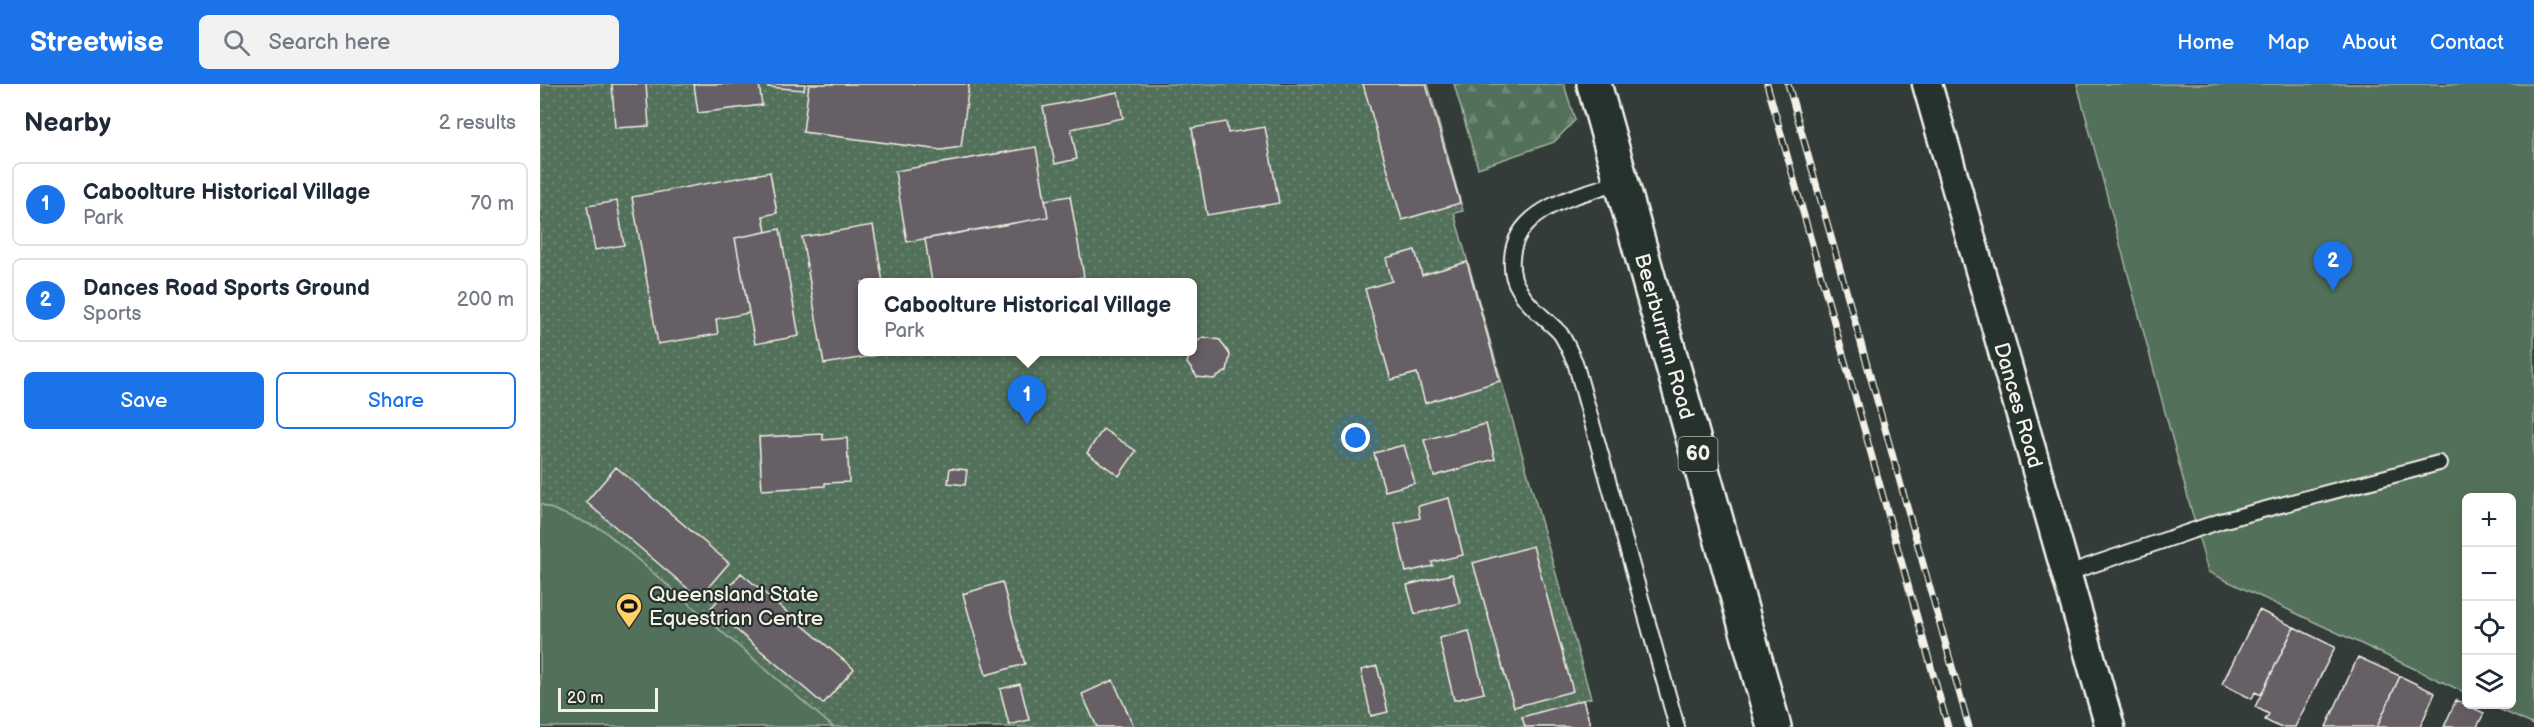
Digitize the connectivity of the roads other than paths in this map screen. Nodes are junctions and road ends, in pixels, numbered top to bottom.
1 (1594, 84) edge
2 (1927, 84) edge
3 (1622, 181) junction
4 (2439, 463) dead end
5 (2065, 574) junction
6 (1677, 727) edge
7 (1774, 727) edge
8 (2110, 727) edge

1 - 3 main road, Beerburrum Road / 60
2 - 5 street, Dances Road
3 - 6 lane
3 - 7 main road, Beerburrum Road / 60
4 - 5 lane
5 - 8 street, Dances Road

